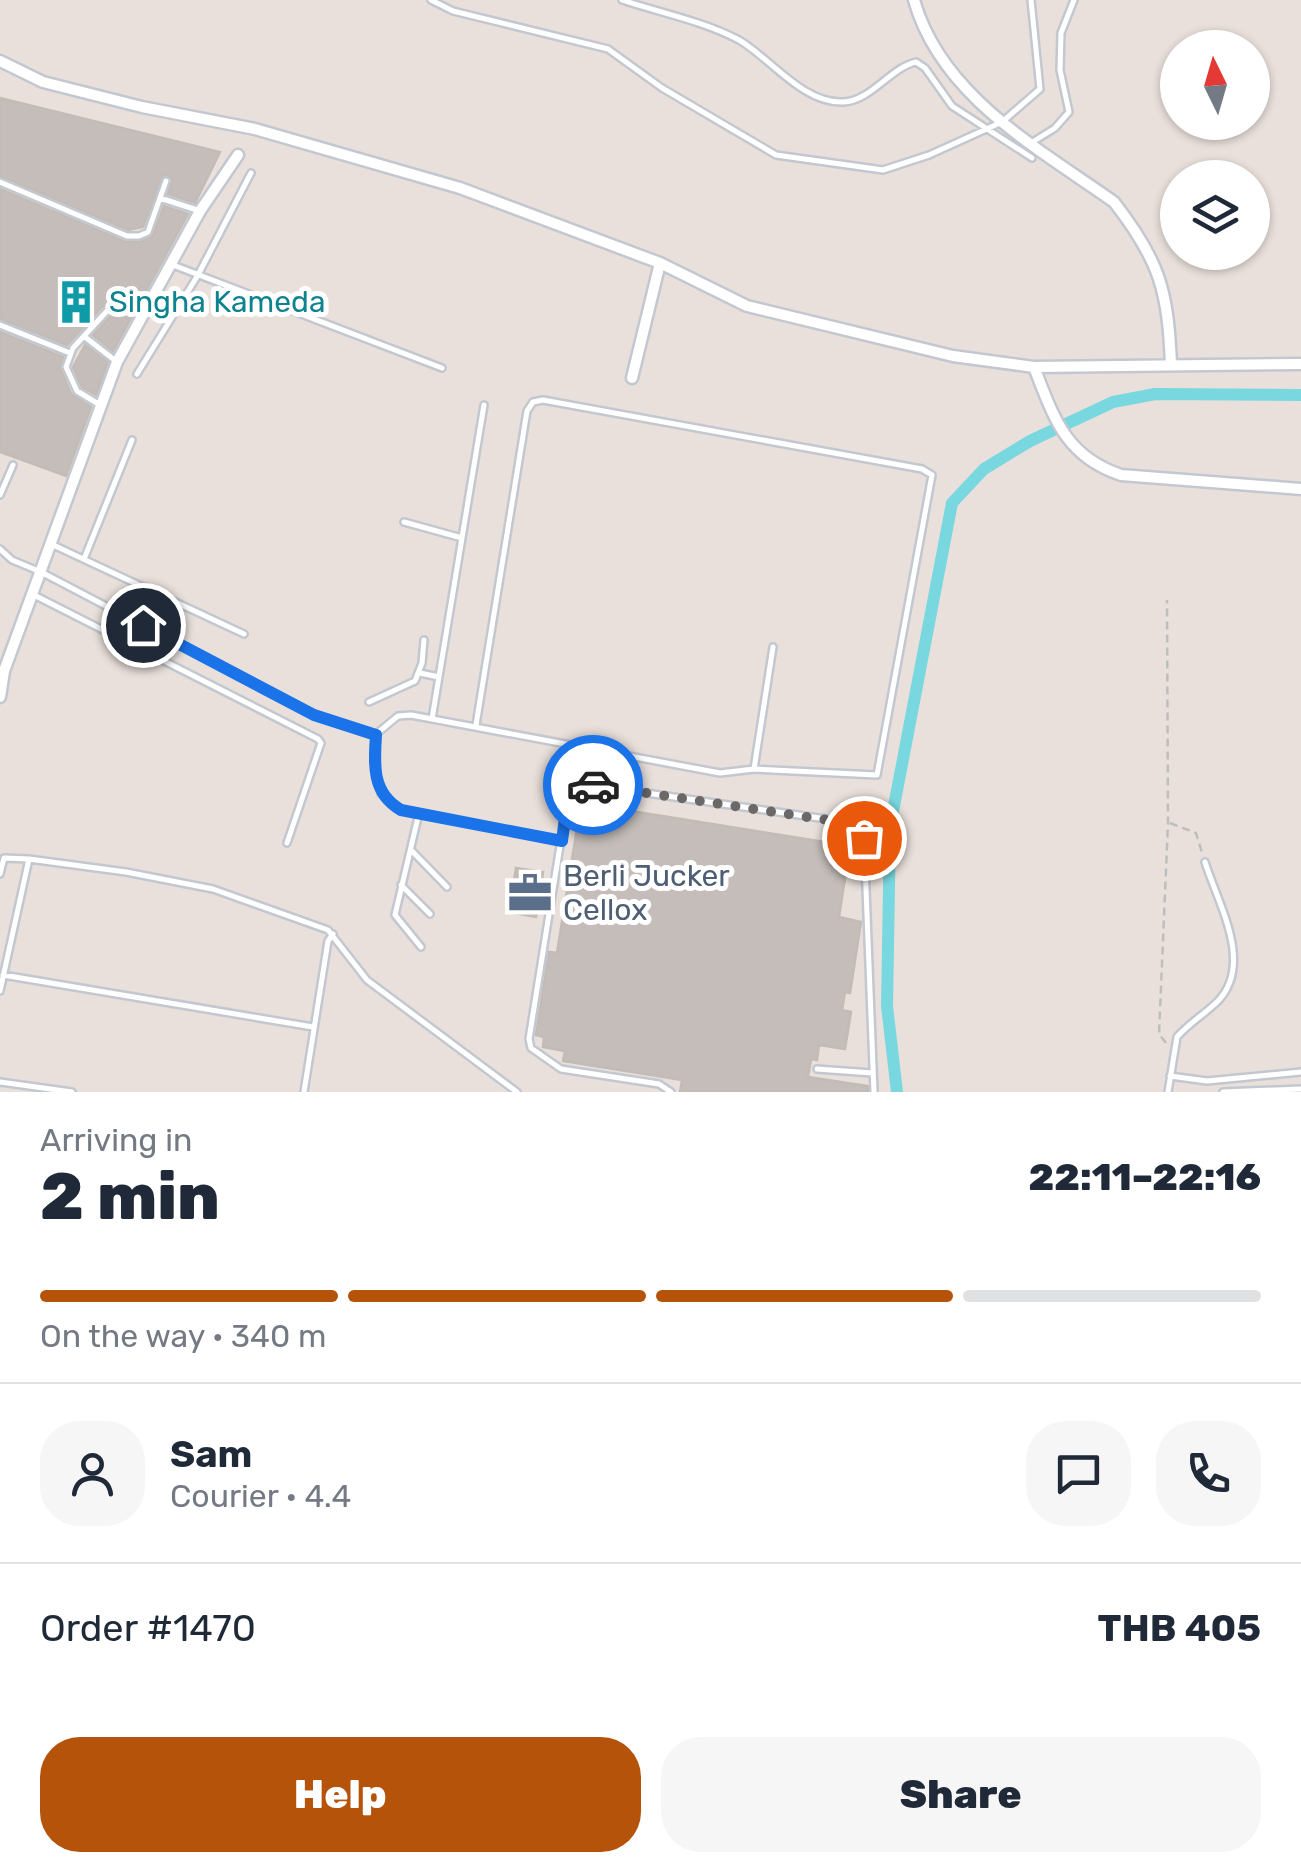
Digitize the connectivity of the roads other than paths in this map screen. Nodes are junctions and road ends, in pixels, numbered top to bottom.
1 (431, 0) edge
2 (622, 0) edge
3 (914, 0) edge
4 (1030, 0) edge
5 (1074, 0) edge
6 (0, 61) edge
7 (1002, 122) junction
8 (985, 127) junction
9 (1031, 143) junction
10 (238, 155) dead end
11 (1032, 158) dead end
12 (250, 173) dead end
13 (166, 181) dead end
14 (0, 182) edge
15 (160, 198) junction
16 (200, 212) junction
17 (660, 263) junction
18 (173, 265) junction
19 (198, 275) junction
20 (108, 311) dead end
21 (0, 325) edge
22 (85, 337) junction
23 (70, 353) junction
24 (117, 362) junction
25 (1301, 364) edge
26 (1172, 365) junction
27 (1034, 367) junction
28 (442, 368) dead end
29 (138, 374) dead end
30 (632, 378) dead end
31 (484, 405) dead end
32 (102, 406) junction
33 (132, 440) dead end
34 (13, 465) dead end
35 (1301, 489) edge
36 (0, 495) edge
37 (404, 522) dead end
38 (462, 538) junction
39 (51, 544) junction
40 (0, 549) edge
41 (84, 559) junction
42 (41, 572) junction
43 (32, 594) junction
44 (244, 634) dead end
45 (424, 640) dead end
46 (774, 647) dead end
47 (2, 670) edge
48 (420, 674) junction
49 (440, 677) junction
50 (0, 698) edge
51 (368, 702) dead end
52 (432, 719) junction
53 (476, 726) junction
54 (376, 735) junction
55 (754, 770) junction
56 (419, 814) junction
57 (562, 841) junction
58 (287, 842) dead end
59 (410, 850) junction
60 (28, 859) junction
61 (1204, 862) road end
62 (0, 874) edge
63 (401, 885) junction
64 (447, 887) dead end
65 (430, 914) dead end
66 (332, 934) junction
67 (421, 947) dead end
68 (1, 975) edge
69 (0, 991) edge
70 (313, 1027) junction
71 (817, 1069) dead end
72 (1301, 1072) edge
73 (872, 1073) junction
74 (1170, 1076) junction
75 (0, 1082) edge
76 (1301, 1089) edge
77 (72, 1092) edge
78 (304, 1092) edge
79 (516, 1092) edge
80 (671, 1092) edge
81 (874, 1092) edge
82 (1168, 1092) edge
83 (1222, 1092) edge

1 - 8 lane
2 - 8 lane
3 - 7 street
4 - 7 lane
5 - 9 lane
6 - 17 street
7 - 8 lane
7 - 9 street
8 - 11 lane
9 - 26 street
10 - 16 street
12 - 19 lane
13 - 15 lane
14 - 15 lane
15 - 16 lane
16 - 18 street
17 - 27 street
17 - 30 street
18 - 19 lane
18 - 24 street
19 - 28 lane
19 - 29 lane
20 - 22 lane
21 - 23 lane
22 - 23 lane
22 - 24 lane
23 - 32 lane
24 - 32 street
25 - 26 street
26 - 27 street
27 - 35 street
31 - 38 lane
32 - 39 street
33 - 41 lane
34 - 36 lane
37 - 38 lane
38 - 49 lane
39 - 41 lane
39 - 42 street
40 - 42 lane
41 - 44 lane
42 - 43 street
42 - 54 lane
43 - 47 street
43 - 58 lane
45 - 48 lane
46 - 55 lane
47 - 50 street
48 - 49 lane
48 - 51 lane
49 - 52 lane
52 - 53 lane
52 - 54 lane
53 - 55 lane
53 - 55 lane
54 - 56 lane
56 - 57 lane
56 - 59 lane
57 - 73 lane
57 - 80 lane
59 - 63 lane
59 - 64 lane
60 - 62 lane
60 - 66 lane
60 - 68 lane
61 - 74 lane
63 - 65 lane
63 - 67 lane
66 - 70 lane
66 - 79 lane
68 - 69 lane
68 - 70 lane
70 - 78 lane
71 - 73 lane
72 - 74 lane
73 - 81 lane
74 - 82 lane
75 - 77 lane
76 - 83 lane

